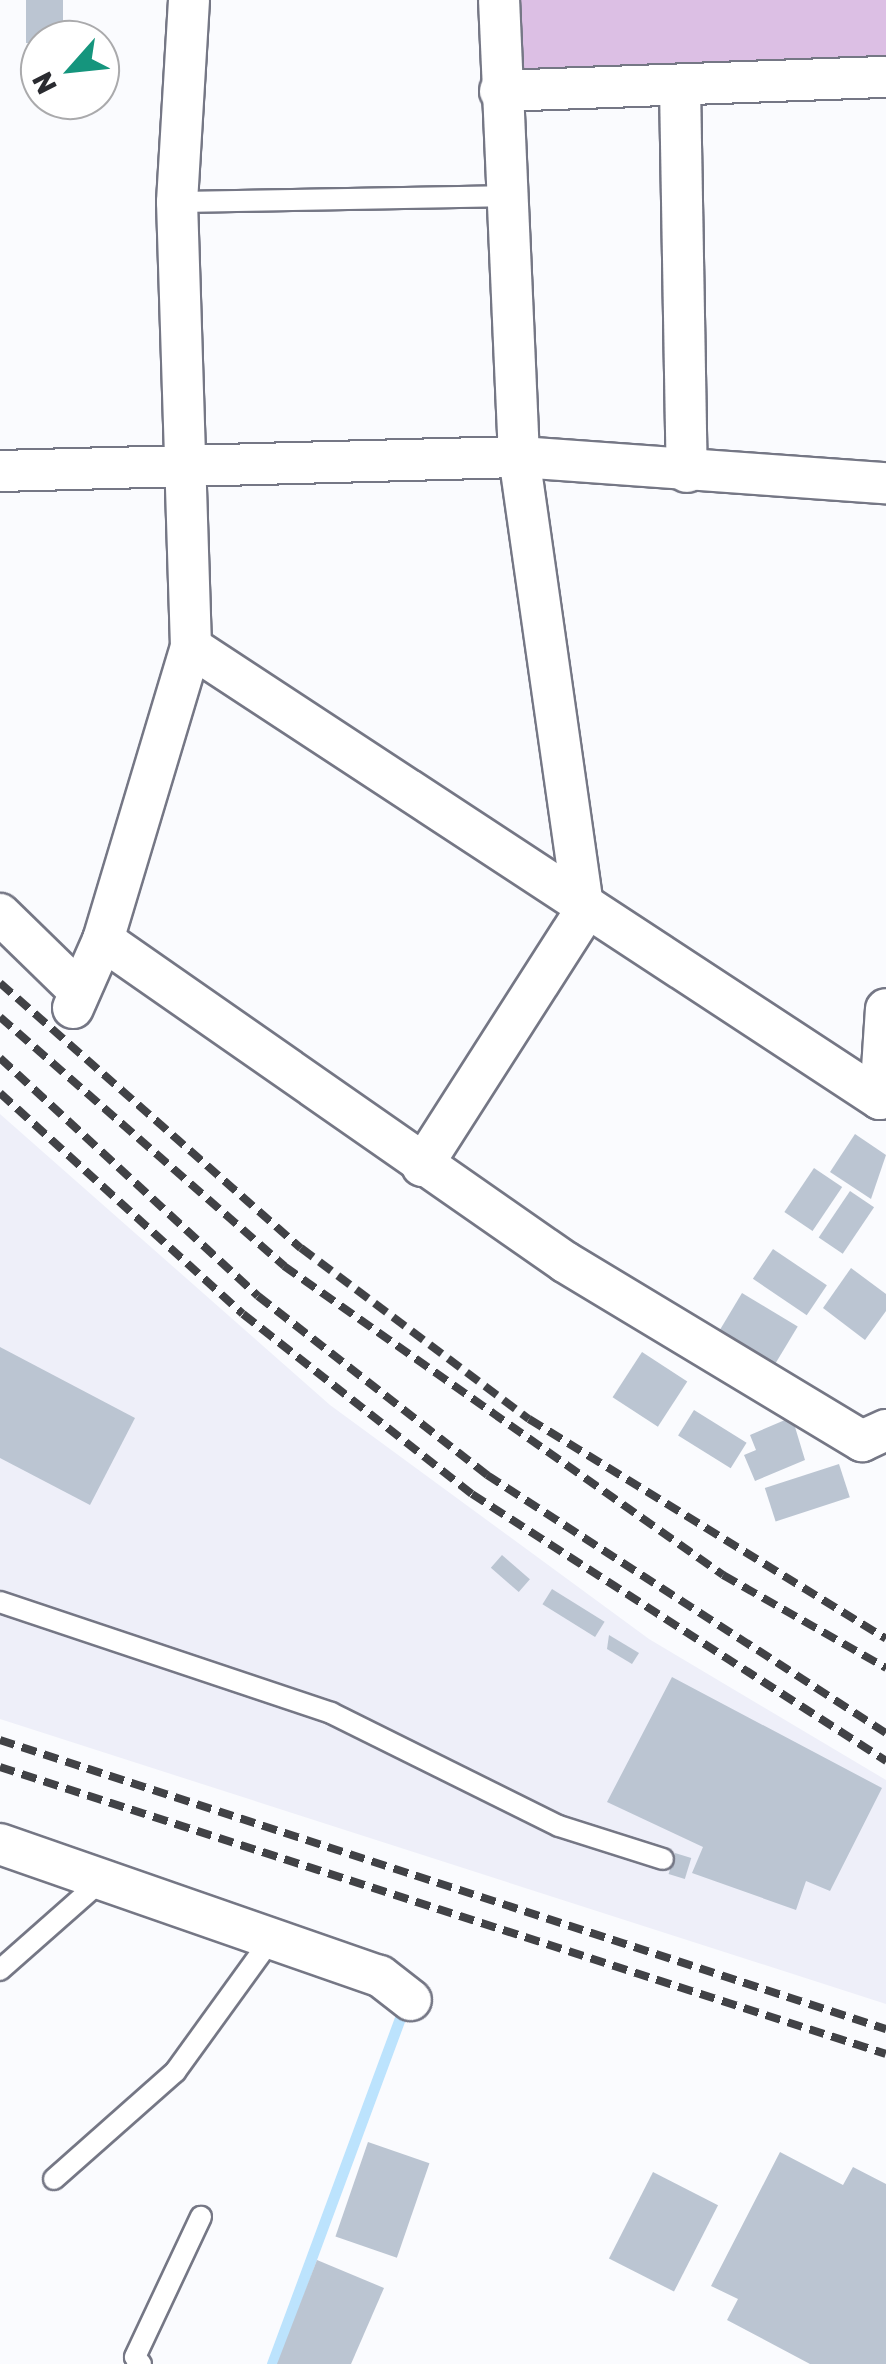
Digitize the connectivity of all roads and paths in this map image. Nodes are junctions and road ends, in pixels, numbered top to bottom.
1 (189, 0) edge
2 (499, 0) edge
3 (886, 77) edge
4 (680, 86) junction
5 (500, 91) junction
6 (505, 196) junction
7 (177, 202) junction
8 (519, 457) junction
9 (187, 469) junction
10 (0, 471) edge
11 (687, 472) junction
12 (886, 483) edge
13 (190, 647) junction
14 (584, 913) junction
15 (0, 914) edge
16 (103, 940) junction
17 (886, 1009) edge
18 (883, 1101) edge
19 (422, 1166) junction
20 (886, 1430) edge
21 (0, 1602) edge
22 (0, 1844) edge
23 (663, 1859) dead end
24 (102, 1882) junction
25 (270, 1942) junction
26 (0, 1970) edge
27 (410, 2000) dead end
28 (54, 2179) dead end
29 (201, 2217) dead end
30 (141, 2364) edge

1 - 7 street
2 - 5 street
3 - 4 street
4 - 5 street
4 - 11 street
5 - 6 street
6 - 7 lane
6 - 8 street
7 - 9 street
8 - 9 street
8 - 11 street
8 - 14 street
9 - 10 street
9 - 13 street
11 - 12 street
13 - 14 street
13 - 16 street
14 - 18 street
14 - 19 street
15 - 16 street
16 - 19 street
17 - 18 street
19 - 20 street
21 - 23 lane
22 - 24 street
24 - 25 street
24 - 26 lane
25 - 27 street
25 - 28 lane
29 - 30 lane

